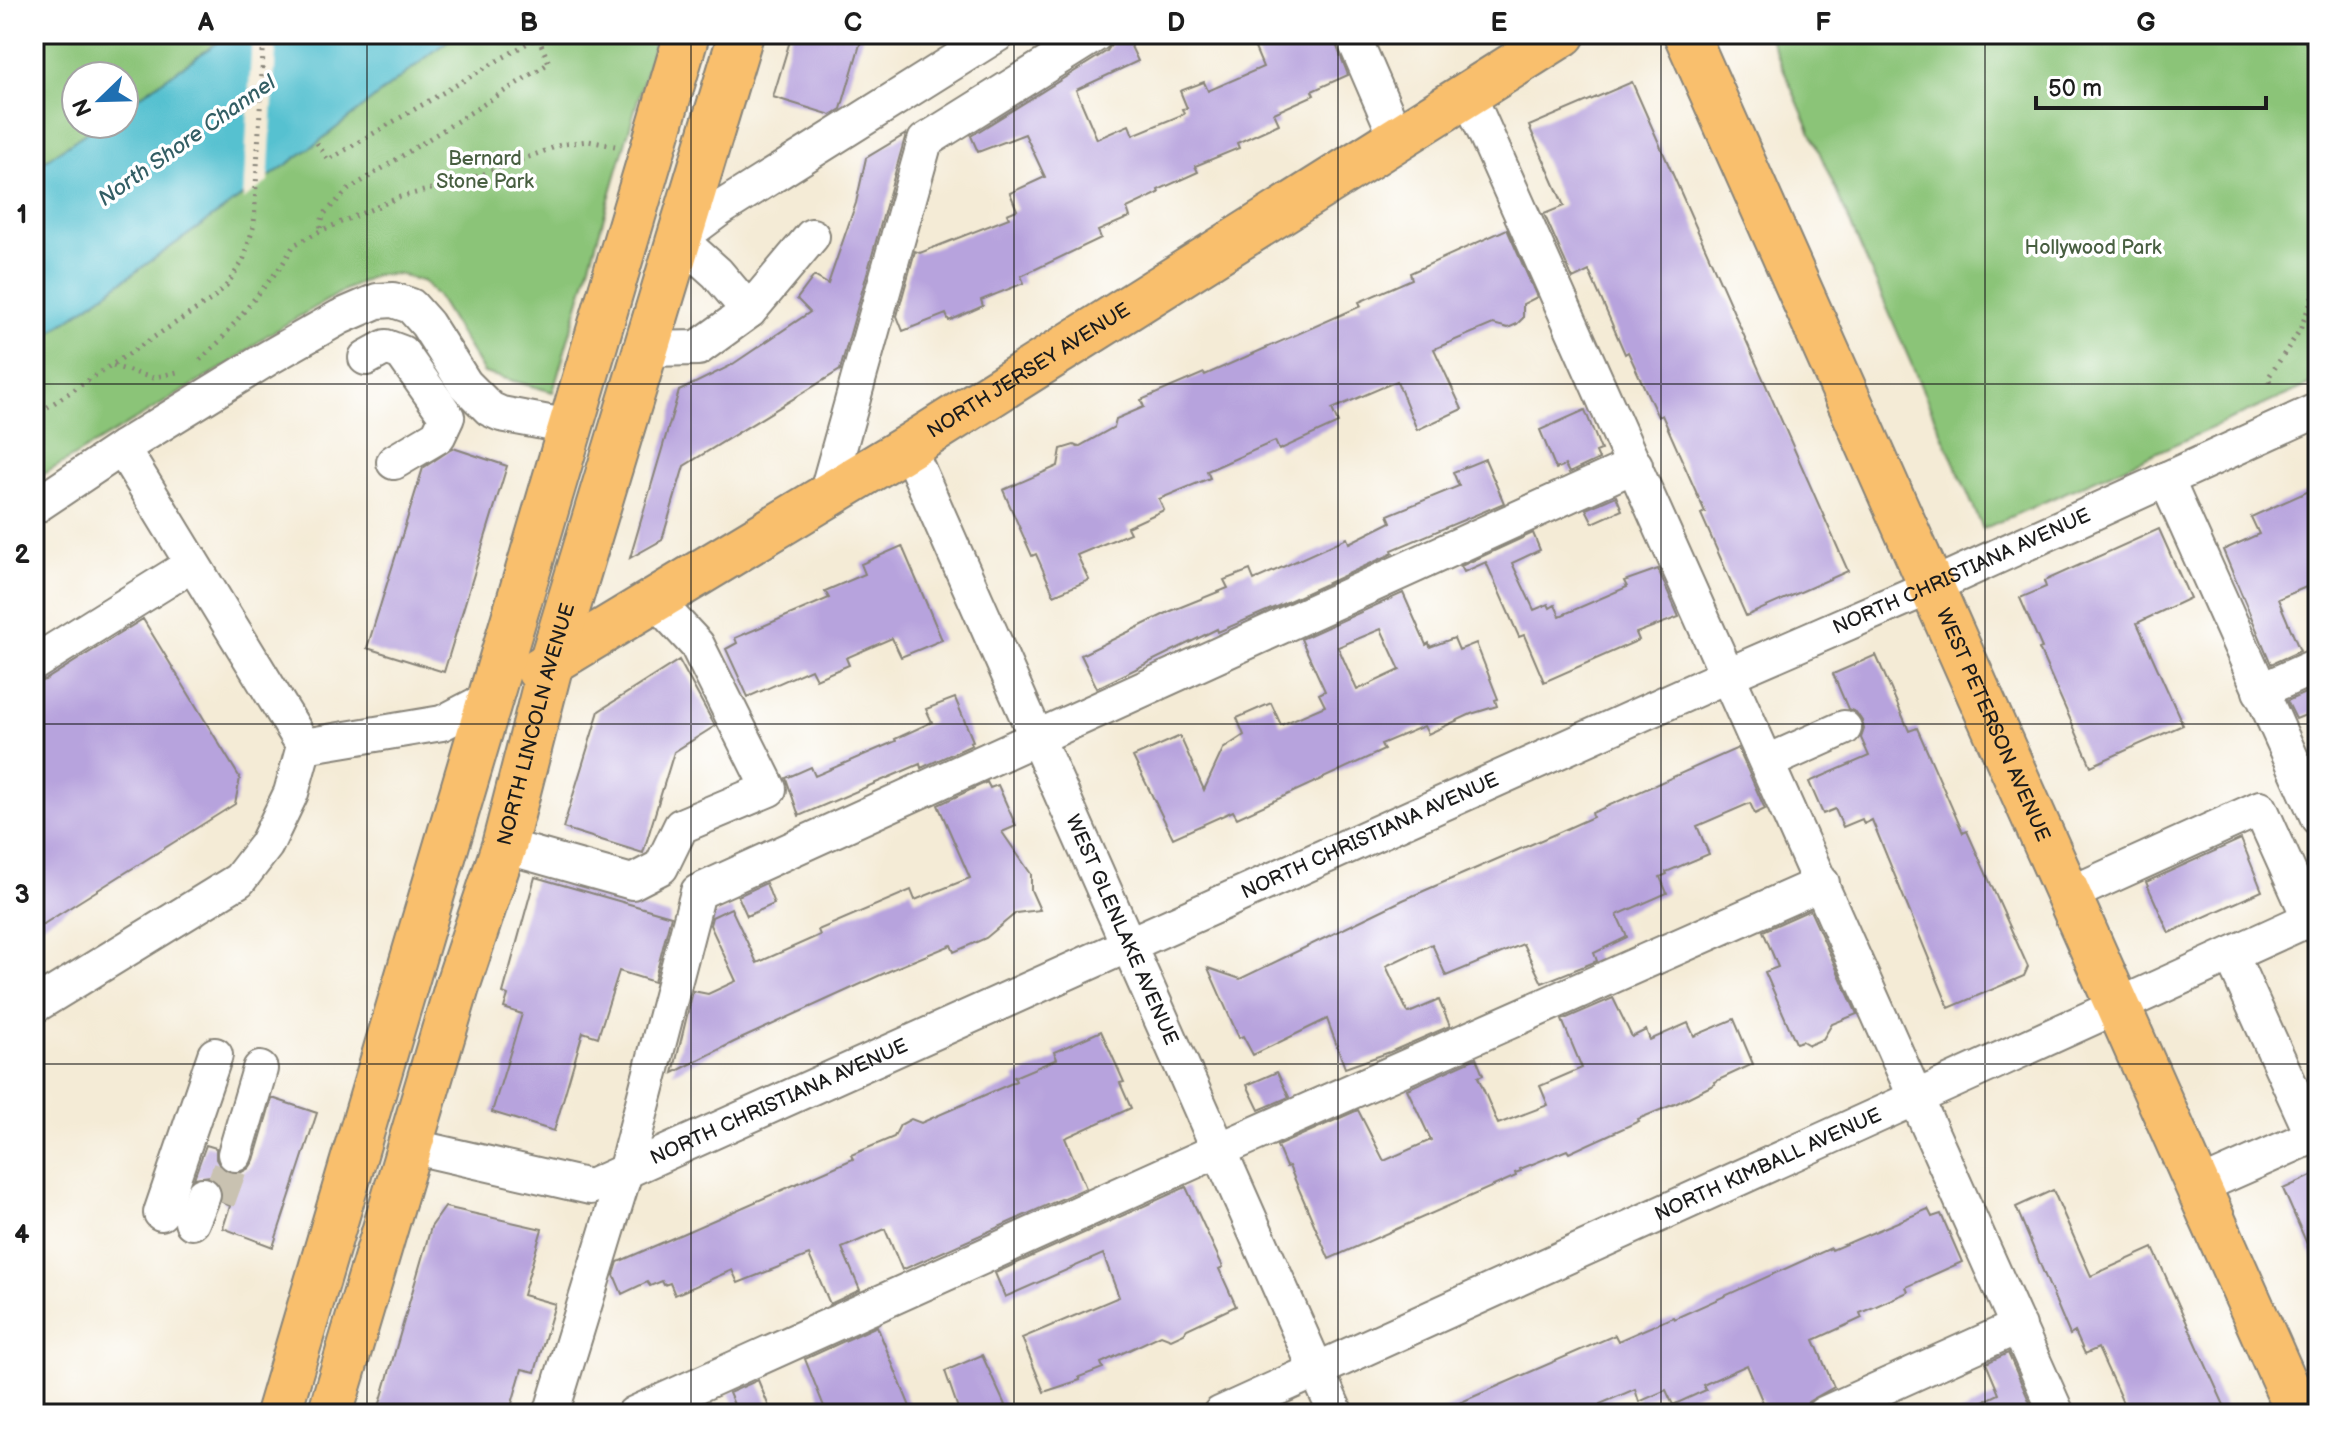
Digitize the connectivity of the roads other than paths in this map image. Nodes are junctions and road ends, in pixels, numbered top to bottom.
1 (687, 34) edge
2 (741, 34) edge
3 (998, 34) edge
4 (1096, 34) edge
5 (1352, 34) edge
6 (1686, 34) edge
7 (1550, 38) edge
8 (1468, 94) junction
9 (1397, 138) junction
10 (812, 236) dead end
11 (679, 239) junction
12 (749, 311) junction
13 (647, 349) junction
14 (366, 358) dead end
15 (2318, 410) edge
16 (570, 427) junction
17 (908, 447) junction
18 (122, 448) junction
19 (394, 462) dead end
20 (1635, 465) junction
21 (2166, 479) junction
22 (826, 495) junction
23 (34, 507) edge
24 (191, 565) junction
25 (1930, 587) junction
26 (656, 601) junction
27 (34, 663) edge
28 (551, 663) junction
29 (2318, 665) edge
30 (1728, 675) junction
31 (2260, 691) junction
32 (488, 699) junction
33 (1844, 728) dead end
34 (1038, 739) junction
35 (304, 746) junction
36 (1768, 762) junction
37 (2318, 818) edge
38 (504, 846) junction
39 (1822, 883) junction
40 (2068, 895) junction
41 (2315, 920) edge
42 (1128, 945) junction
43 (2231, 955) junction
44 (34, 1006) edge
45 (2117, 1006) junction
46 (1917, 1097) junction
47 (2316, 1137) edge
48 (410, 1146) junction
49 (218, 1149) tunnel mouth
50 (1219, 1150) junction
51 (625, 1172) junction
52 (2198, 1187) junction
53 (192, 1209) dead end
54 (2019, 1326) junction
55 (1317, 1370) junction
56 (278, 1414) edge
57 (330, 1414) edge
58 (551, 1414) edge
59 (634, 1414) edge
60 (1220, 1414) edge
61 (1336, 1414) edge
62 (1824, 1414) edge
63 (2057, 1414) edge
64 (2299, 1414) edge

1 - 16 main road
2 - 11 main road, NORTH LINCOLN AVENUE
3 - 11 street
4 - 22 street
5 - 9 street
6 - 25 main road, WEST PETERSON AVENUE
7 - 8 main road, NORTH JERSEY AVENUE
8 - 9 main road, NORTH JERSEY AVENUE
8 - 20 street
9 - 17 main road, NORTH JERSEY AVENUE
10 - 12 street
11 - 12 street
11 - 13 main road, NORTH LINCOLN AVENUE
12 - 13 street
13 - 28 main road, NORTH LINCOLN AVENUE
14 - 19 street
15 - 21 street, NORTH CHRISTIANA AVENUE
16 - 18 street
16 - 32 main road
17 - 22 main road, NORTH JERSEY AVENUE
17 - 34 street, WEST GLENLAKE AVENUE
18 - 23 street
18 - 24 street
20 - 30 street
20 - 34 street
21 - 25 street, NORTH CHRISTIANA AVENUE
21 - 31 street
22 - 26 main road, NORTH JERSEY AVENUE
24 - 27 street
24 - 35 street
25 - 30 street, NORTH CHRISTIANA AVENUE
25 - 40 main road, WEST PETERSON AVENUE
26 - 28 main road, NORTH JERSEY AVENUE
26 - 38 street
28 - 32 main road, NORTH JERSEY AVENUE
28 - 38 main road, NORTH LINCOLN AVENUE
29 - 31 street
30 - 36 street
30 - 42 street, NORTH CHRISTIANA AVENUE
31 - 37 street
32 - 35 street
32 - 56 main road
33 - 36 street
34 - 42 street, WEST GLENLAKE AVENUE
34 - 51 street
35 - 44 street
36 - 39 street
38 - 48 main road, NORTH LINCOLN AVENUE
39 - 46 street
39 - 50 street
40 - 41 street
40 - 45 main road, WEST PETERSON AVENUE
41 - 43 street, NORTH KIMBALL AVENUE
42 - 50 street, WEST GLENLAKE AVENUE
42 - 51 street, NORTH CHRISTIANA AVENUE
43 - 45 street, NORTH KIMBALL AVENUE
43 - 47 street
45 - 46 street, NORTH KIMBALL AVENUE
45 - 52 main road, WEST PETERSON AVENUE
46 - 54 street
46 - 55 street, NORTH KIMBALL AVENUE
47 - 52 street
48 - 51 street, NORTH CHRISTIANA AVENUE
48 - 57 main road, NORTH LINCOLN AVENUE
49 - 53 street
50 - 55 street, WEST GLENLAKE AVENUE
50 - 59 street
51 - 58 street
52 - 64 main road, WEST PETERSON AVENUE
54 - 62 street
54 - 63 street
55 - 60 street, NORTH KIMBALL AVENUE
55 - 61 street, WEST GLENLAKE AVENUE

